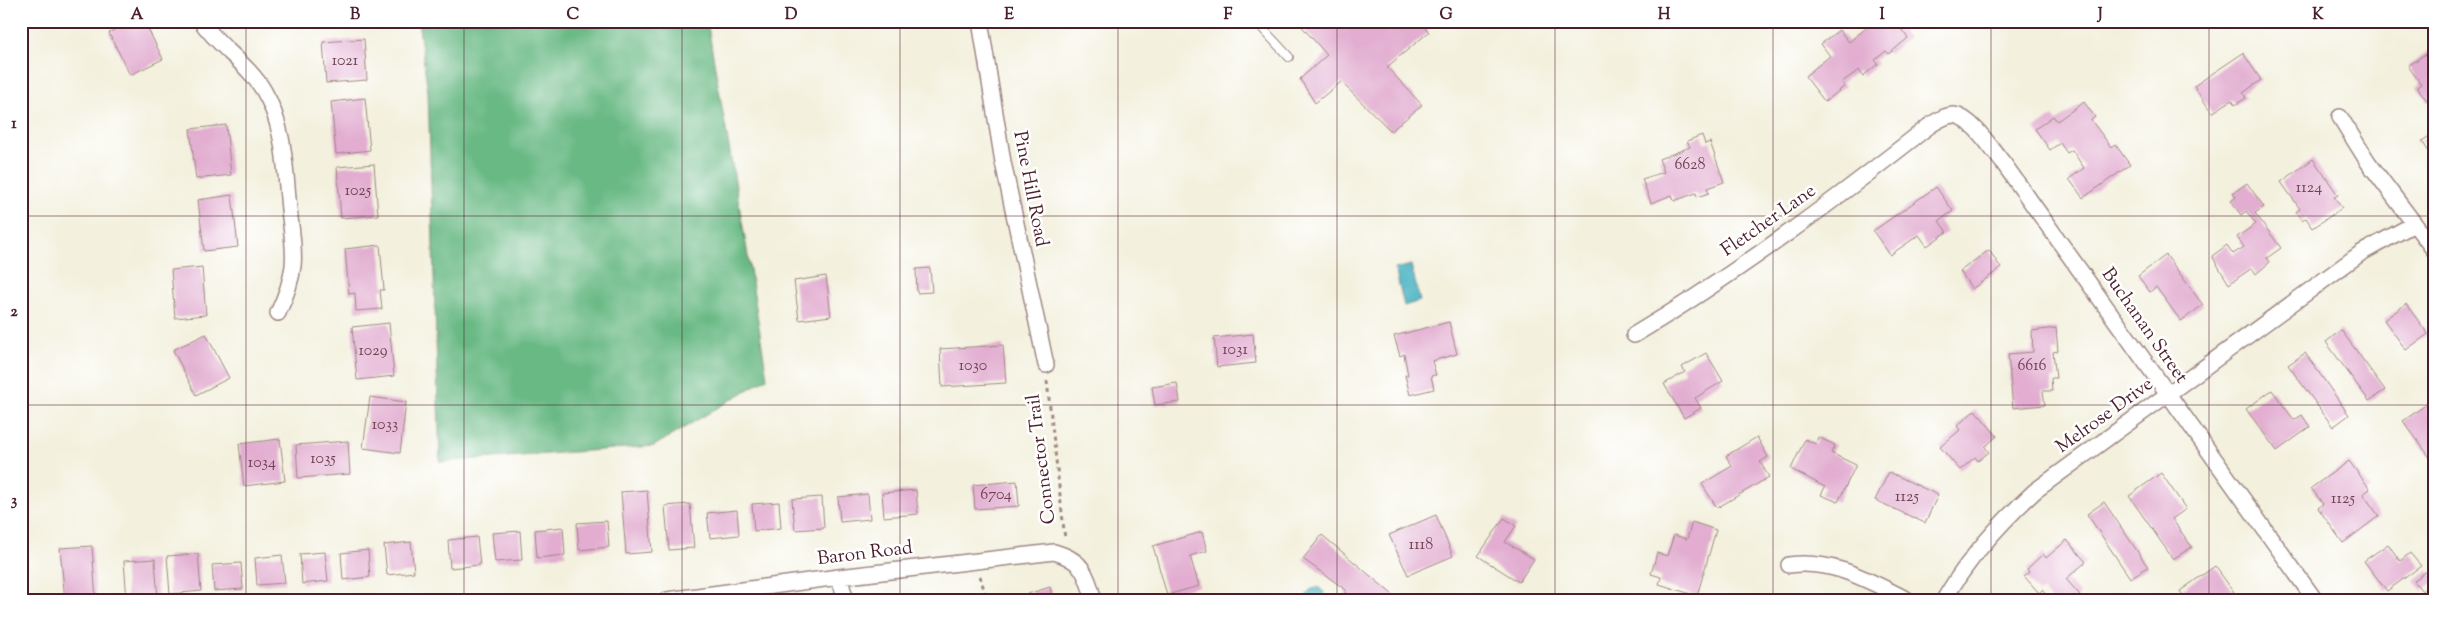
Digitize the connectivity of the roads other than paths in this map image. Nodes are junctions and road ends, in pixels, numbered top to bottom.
1 (201, 21) edge
2 (980, 21) edge
3 (1260, 21) edge
4 (1289, 57) dead end
5 (2340, 117) dead end
6 (1921, 132) joint
7 (2414, 224) junction
8 (2434, 250) edge
9 (278, 313) dead end
10 (1634, 335) dead end
11 (1045, 362) road end
12 (2168, 395) junction
13 (1789, 565) dead end
14 (839, 577) junction
15 (667, 600) edge
16 (846, 600) edge
17 (1094, 600) edge
18 (1908, 600) edge
19 (1944, 600) edge
20 (2314, 600) edge

1 - 9 street
2 - 11 street, Pine Hill Road
3 - 4 lane
5 - 7 street
6 - 10 street, Fletcher Lane
6 - 12 street, Buchanan Street
7 - 8 street
7 - 12 street, Melrose Drive
12 - 19 street, Melrose Drive
12 - 20 street, Buchanan Street
13 - 18 street
14 - 15 street, Baron Road
14 - 16 street
14 - 17 street, Baron Road

